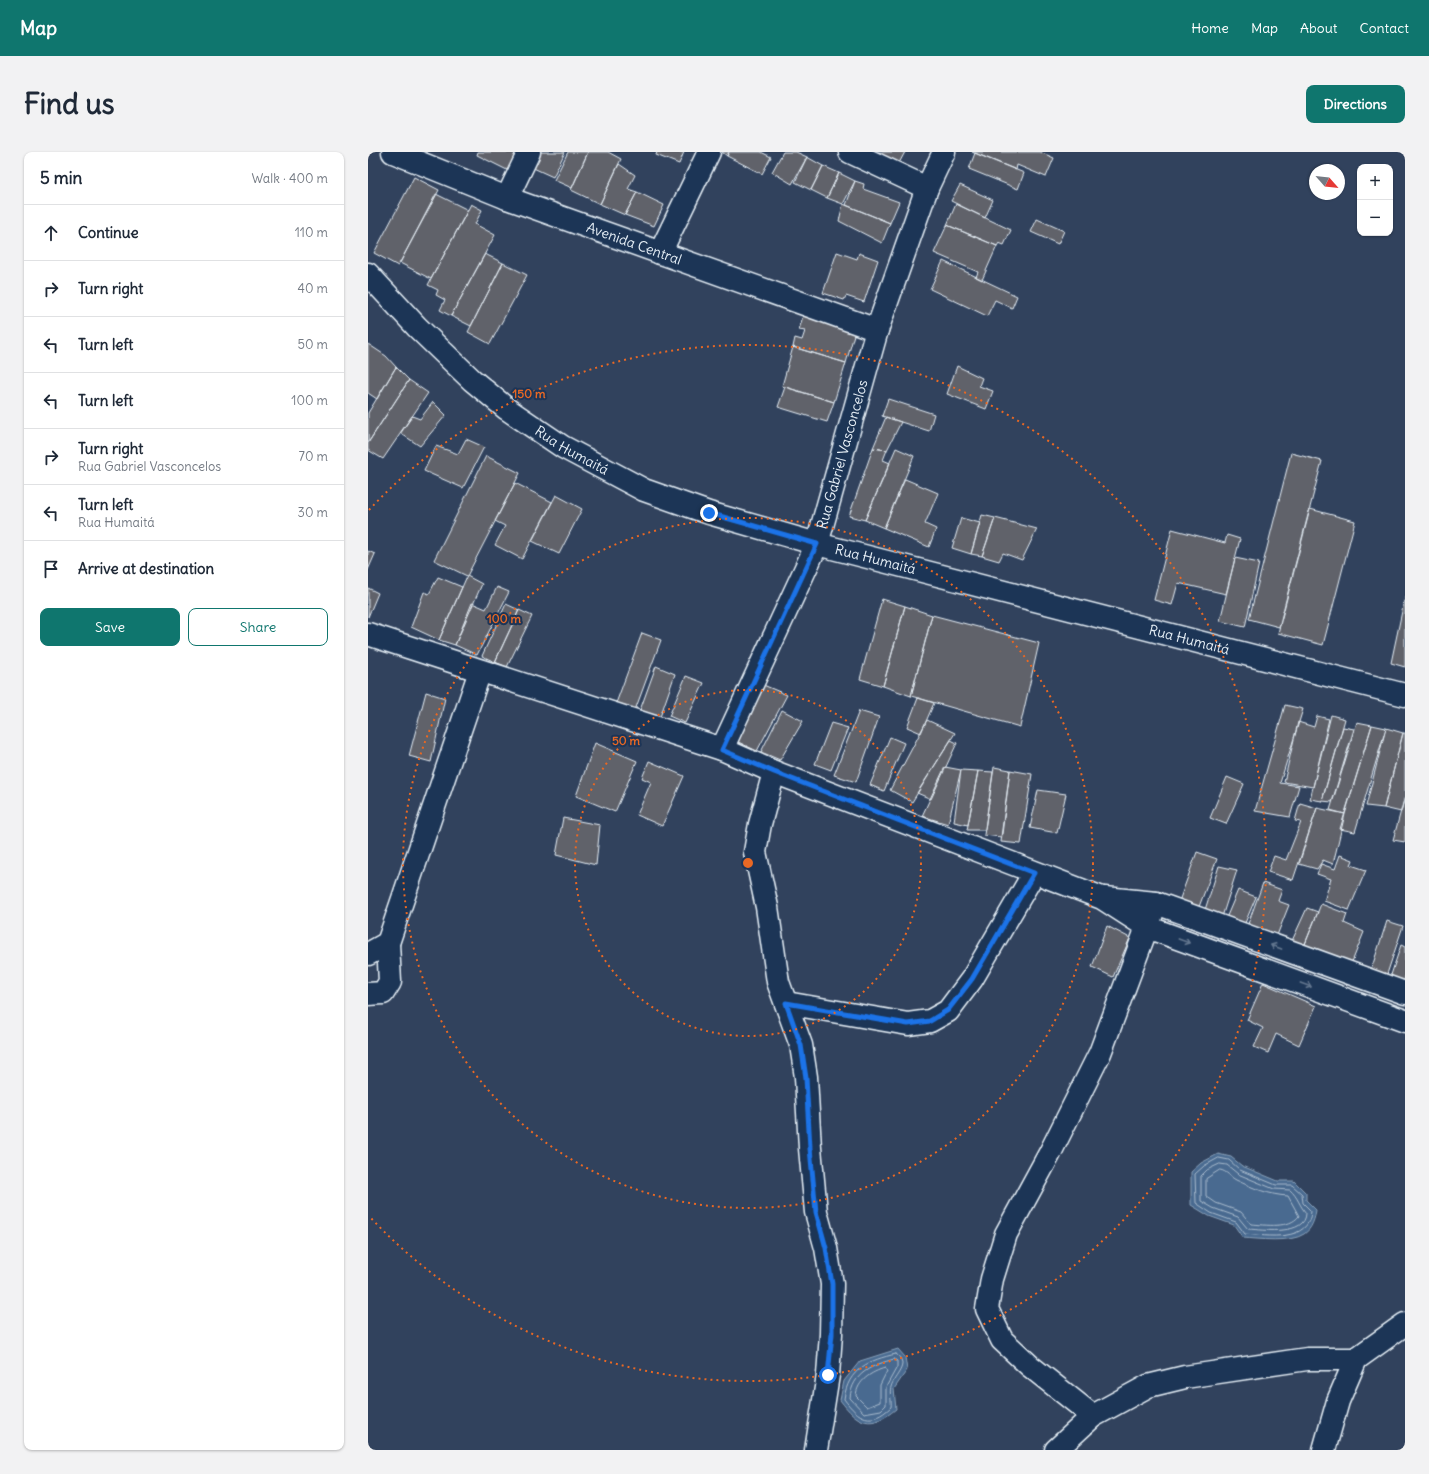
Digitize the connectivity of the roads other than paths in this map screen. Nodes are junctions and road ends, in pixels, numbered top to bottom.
1 (393, 152) edge
2 (529, 152) edge
3 (709, 152) edge
4 (850, 152) edge
5 (944, 152) edge
6 (419, 157) edge
7 (927, 188) junction
8 (507, 198) junction
9 (660, 253) junction
10 (368, 274) edge
11 (877, 330) junction
12 (817, 544) junction
13 (368, 634) edge
14 (480, 671) junction
15 (1405, 695) edge
16 (722, 750) junction
17 (774, 772) junction
18 (1034, 873) junction
19 (1102, 898) junction
20 (1156, 903) junction
21 (1147, 927) junction
22 (388, 943) junction
23 (368, 954) edge
24 (1364, 979) junction
25 (1405, 993) edge
26 (368, 994) edge
27 (786, 1003) junction
28 (1355, 1003) junction
29 (1405, 1021) edge
30 (1405, 1324) edge
31 (1356, 1359) junction
32 (1093, 1416) junction
33 (816, 1450) edge
34 (1056, 1450) edge
35 (1324, 1450) edge

1 - 6 street, Avenida Central
2 - 8 street
3 - 9 street
4 - 7 street
5 - 7 street, Rua Gabriel Vasconcelos
6 - 8 street, Avenida Central
7 - 11 street, Rua Gabriel Vasconcelos
8 - 9 street, Avenida Central
9 - 11 street, Avenida Central
10 - 12 street, Rua Humaitá
11 - 12 street, Rua Gabriel Vasconcelos
12 - 15 street, Rua Humaitá
12 - 16 street, Rua Gabriel Vasconcelos
13 - 14 street
14 - 16 street
14 - 22 street
16 - 17 street
17 - 18 street
17 - 27 street
18 - 19 street
18 - 27 street
19 - 20 street
19 - 21 street
20 - 21 street
24 -> 20 street
21 -> 28 street
21 - 32 street
22 - 23 street
22 - 26 street
24 - 25 street
24 - 28 street
27 - 33 street
28 - 29 street
30 - 31 street
31 - 32 street
31 - 35 street
32 - 34 street

